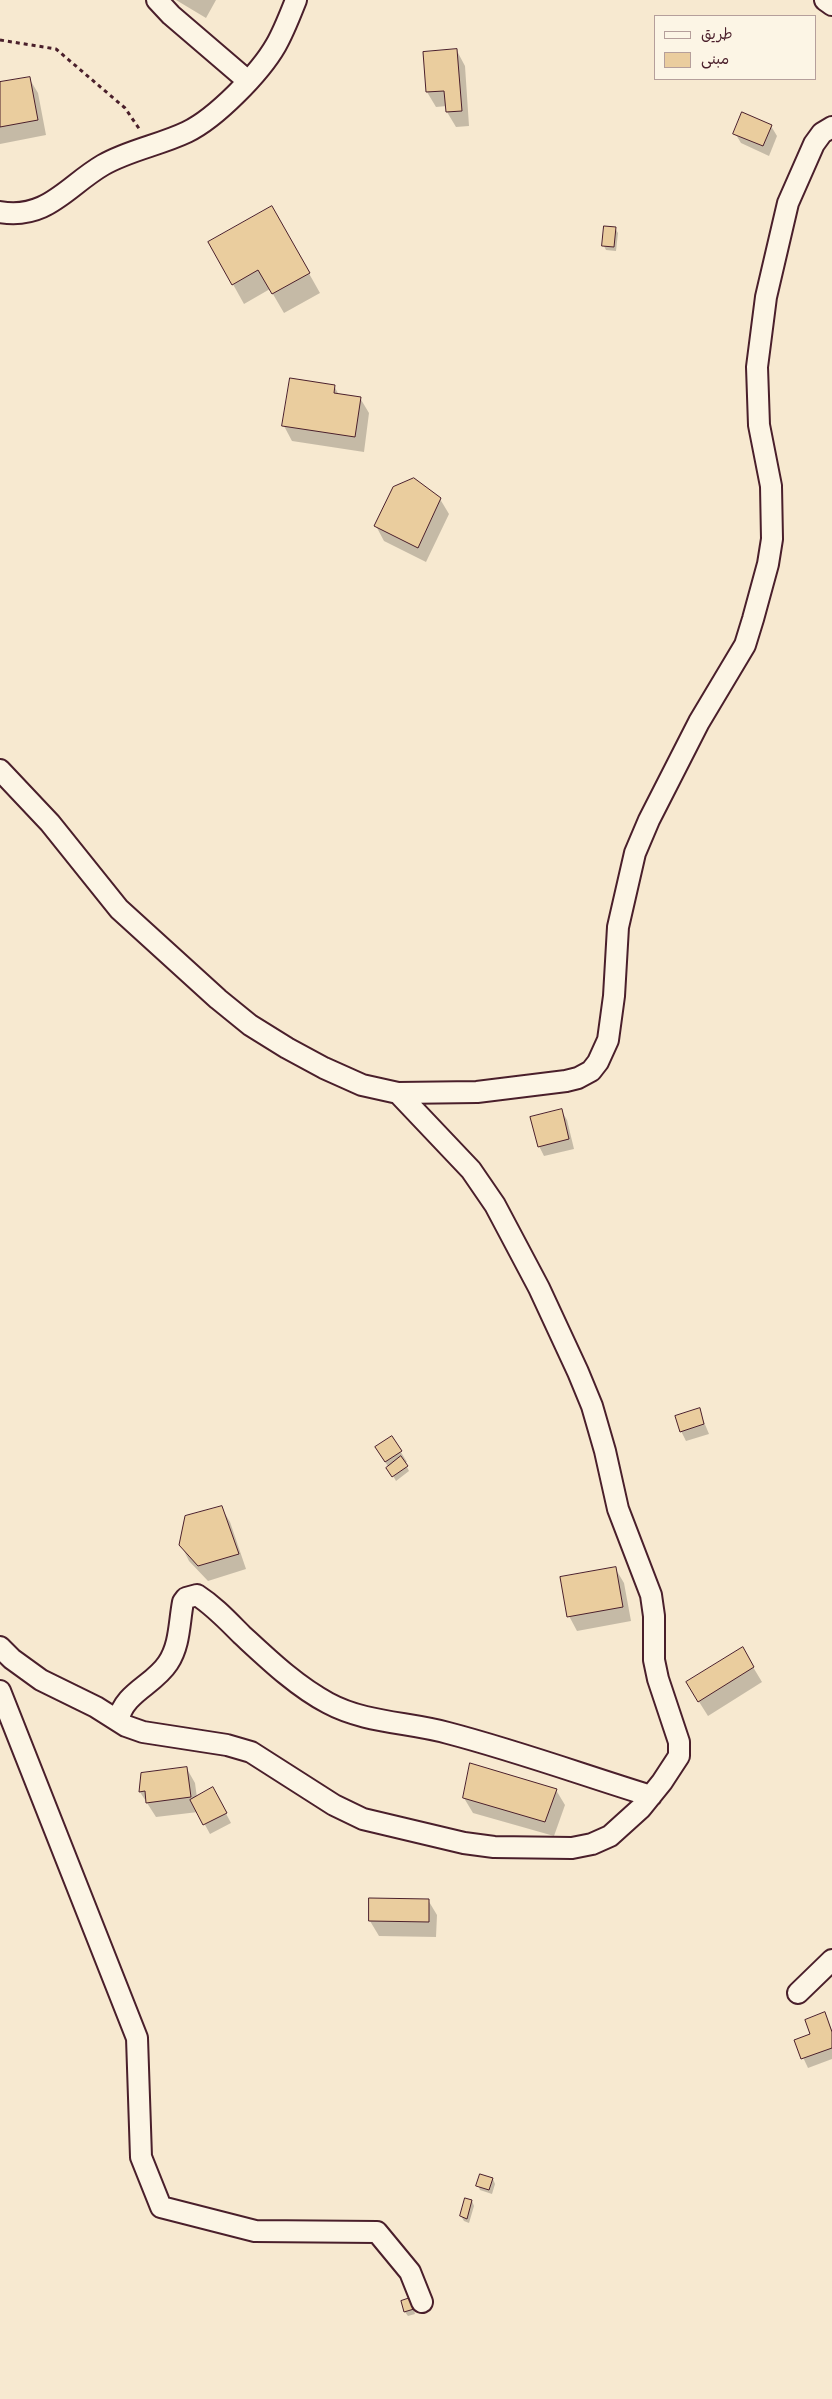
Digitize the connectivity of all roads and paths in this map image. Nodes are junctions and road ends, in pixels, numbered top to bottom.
1 (157, 0) edge
2 (296, 0) edge
3 (825, 0) edge
4 (832, 5) edge
5 (0, 40) edge
6 (248, 81) junction
7 (832, 127) edge
8 (152, 146) junction
9 (0, 212) edge
10 (0, 770) edge
11 (398, 1093) junction
12 (0, 1647) edge
13 (0, 1691) edge
14 (118, 1721) junction
15 (651, 1796) junction
16 (832, 1960) edge
17 (798, 1993) dead end
18 (422, 2302) dead end

1 - 6 street
2 - 6 street
3 - 4 street
5 - 8 path
6 - 8 street
7 - 11 street
8 - 9 street
10 - 11 street
11 - 15 street
12 - 14 street
13 - 18 street
14 - 15 street
14 - 15 street
16 - 17 street

